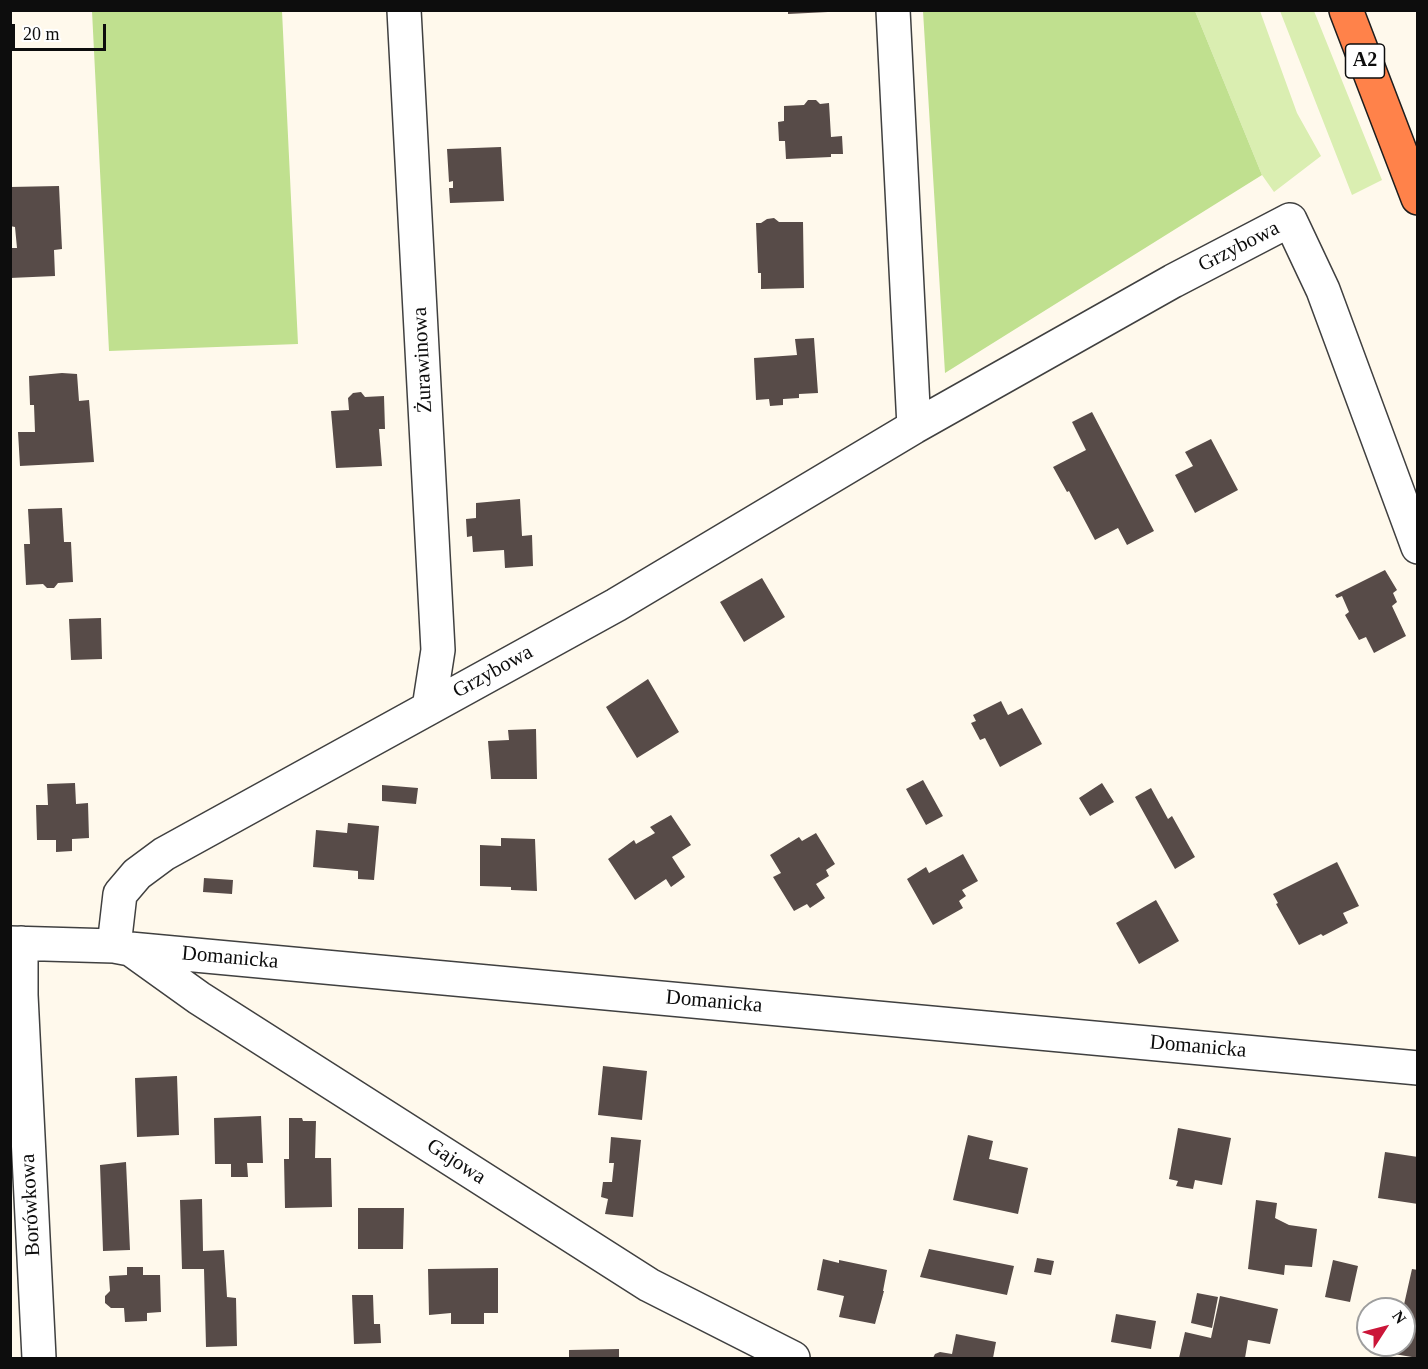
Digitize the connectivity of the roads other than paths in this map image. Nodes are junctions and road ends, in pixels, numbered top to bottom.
1 (404, 10) edge
2 (893, 10) edge
3 (1346, 10) edge
4 (1418, 198) edge
5 (914, 427) junction
6 (1418, 547) edge
7 (429, 708) junction
8 (16, 943) edge
9 (122, 947) junction
10 (1418, 1068) edge
11 (39, 1359) edge
12 (793, 1359) edge

1 - 7 street, Żurawinowa
2 - 5 street
3 - 4 highway, A2
5 - 6 street, Grzybowa
5 - 7 street, Grzybowa
7 - 9 street, Grzybowa
8 - 9 street, Domanicka
8 - 11 street, Borówkowa
9 - 10 street, Domanicka
9 - 12 street, Gajowa

